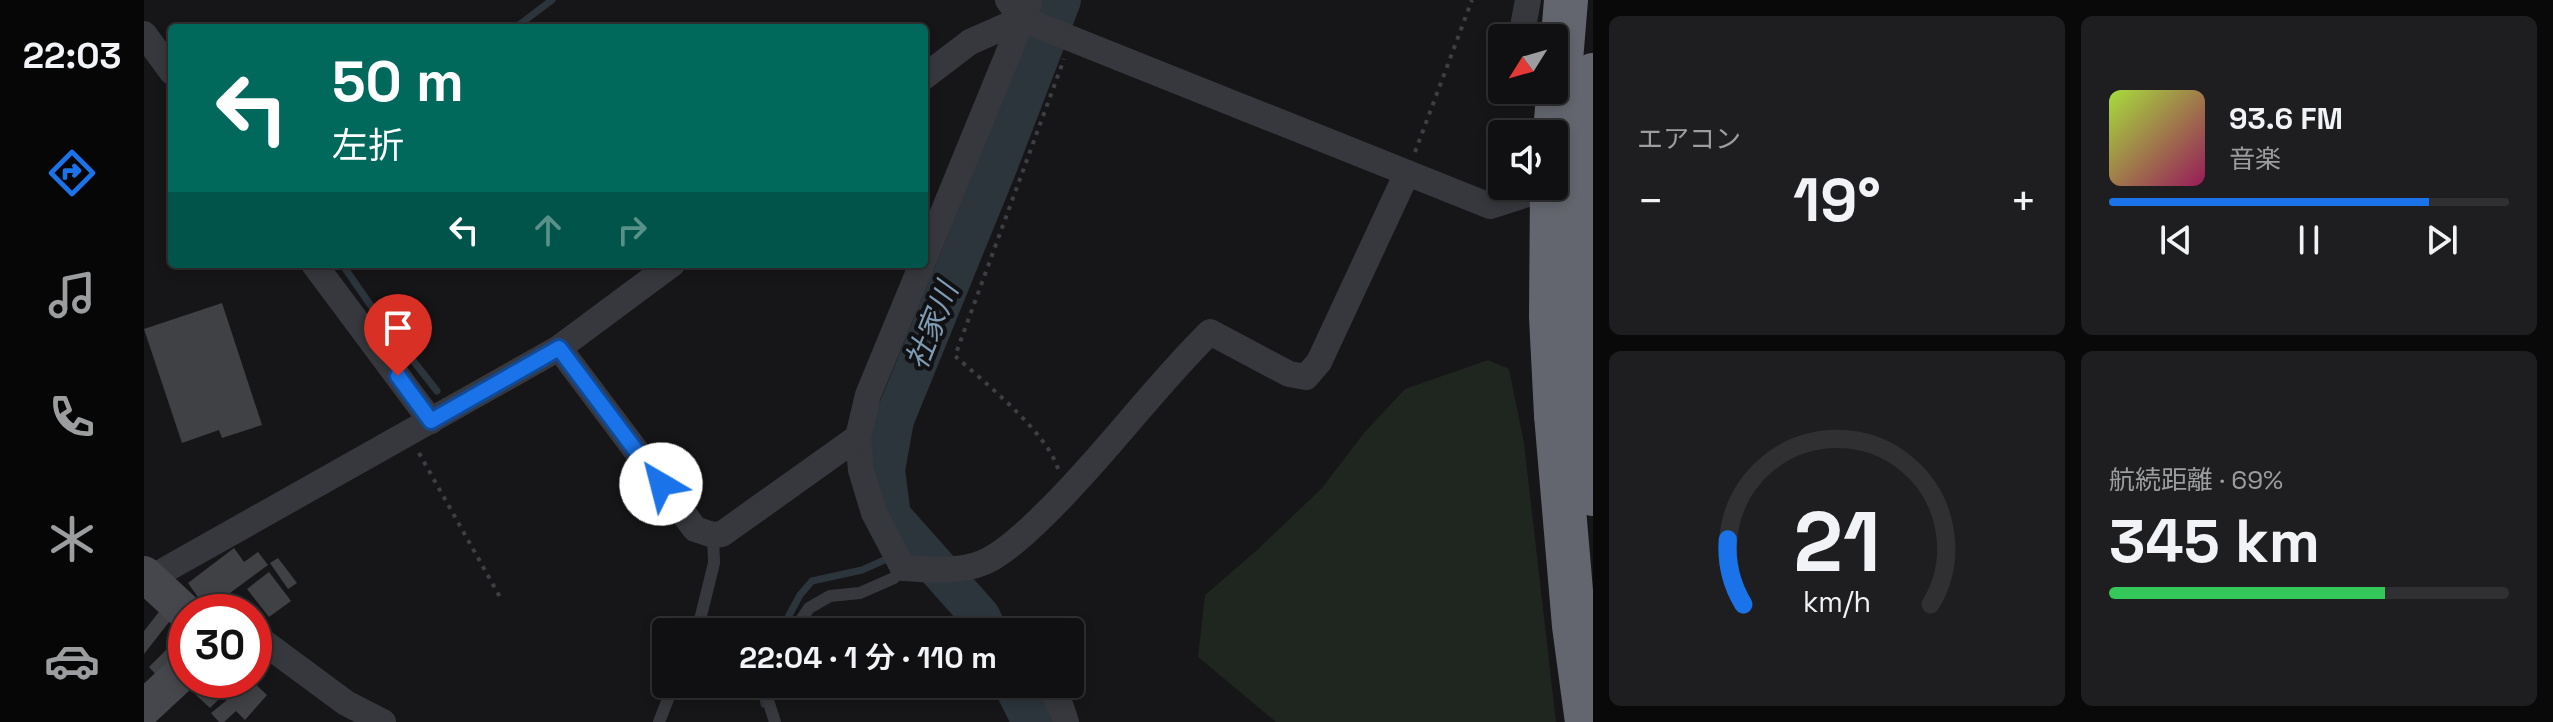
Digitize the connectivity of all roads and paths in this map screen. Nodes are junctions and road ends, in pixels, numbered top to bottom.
1 (1472, 0) edge
2 (1528, 0) edge
3 (1566, 0) edge
4 (1020, 6) edge
5 (1524, 24) edge
6 (144, 34) edge
7 (1071, 39) junction
8 (168, 67) edge
9 (928, 74) edge
10 (1593, 75) edge
11 (1568, 85) edge
12 (1593, 102) edge
13 (1556, 120) edge
14 (1407, 173) junction
15 (1593, 173) edge
16 (1568, 181) edge
17 (1509, 200) edge
18 (1553, 200) edge
19 (928, 249) edge
20 (317, 268) edge
21 (667, 268) edge
22 (921, 268) edge
23 (559, 348) junction
24 (1572, 412) junction
25 (420, 427) junction
26 (858, 437) junction
27 (1065, 494) junction
28 (1593, 494) edge
29 (713, 535) junction
30 (903, 568) junction
31 (146, 577) edge
32 (168, 597) edge
33 (500, 597) dead end
34 (700, 618) edge
35 (802, 618) edge
36 (272, 648) edge
37 (168, 686) edge
38 (668, 698) edge
39 (768, 698) edge
40 (1056, 698) edge
41 (144, 708) edge
42 (383, 722) edge
43 (659, 722) edge
44 (775, 722) edge
45 (1066, 722) edge
46 (1587, 722) edge

1 - 14 path
2 - 5 street
3 - 13 highway, bridge
4 - 7 street
4 - 9 street
4 - 19 street
6 - 8 street
7 - 14 street
7 - 27 path
10 - 24 highway, bridge
11 - 12 street
14 - 17 street
14 - 27 street
15 - 16 street
18 - 24 highway, bridge
20 - 25 street
21 - 23 street
22 - 26 street
23 - 25 street
23 - 29 street
24 - 28 highway
24 - 46 highway
25 - 31 street
25 - 33 path
26 - 29 street
26 - 30 street
27 - 30 street
29 - 34 lane
30 - 35 lane
31 - 32 main road
36 - 42 street
37 - 41 main road
38 - 43 lane
39 - 44 lane
40 - 45 street

